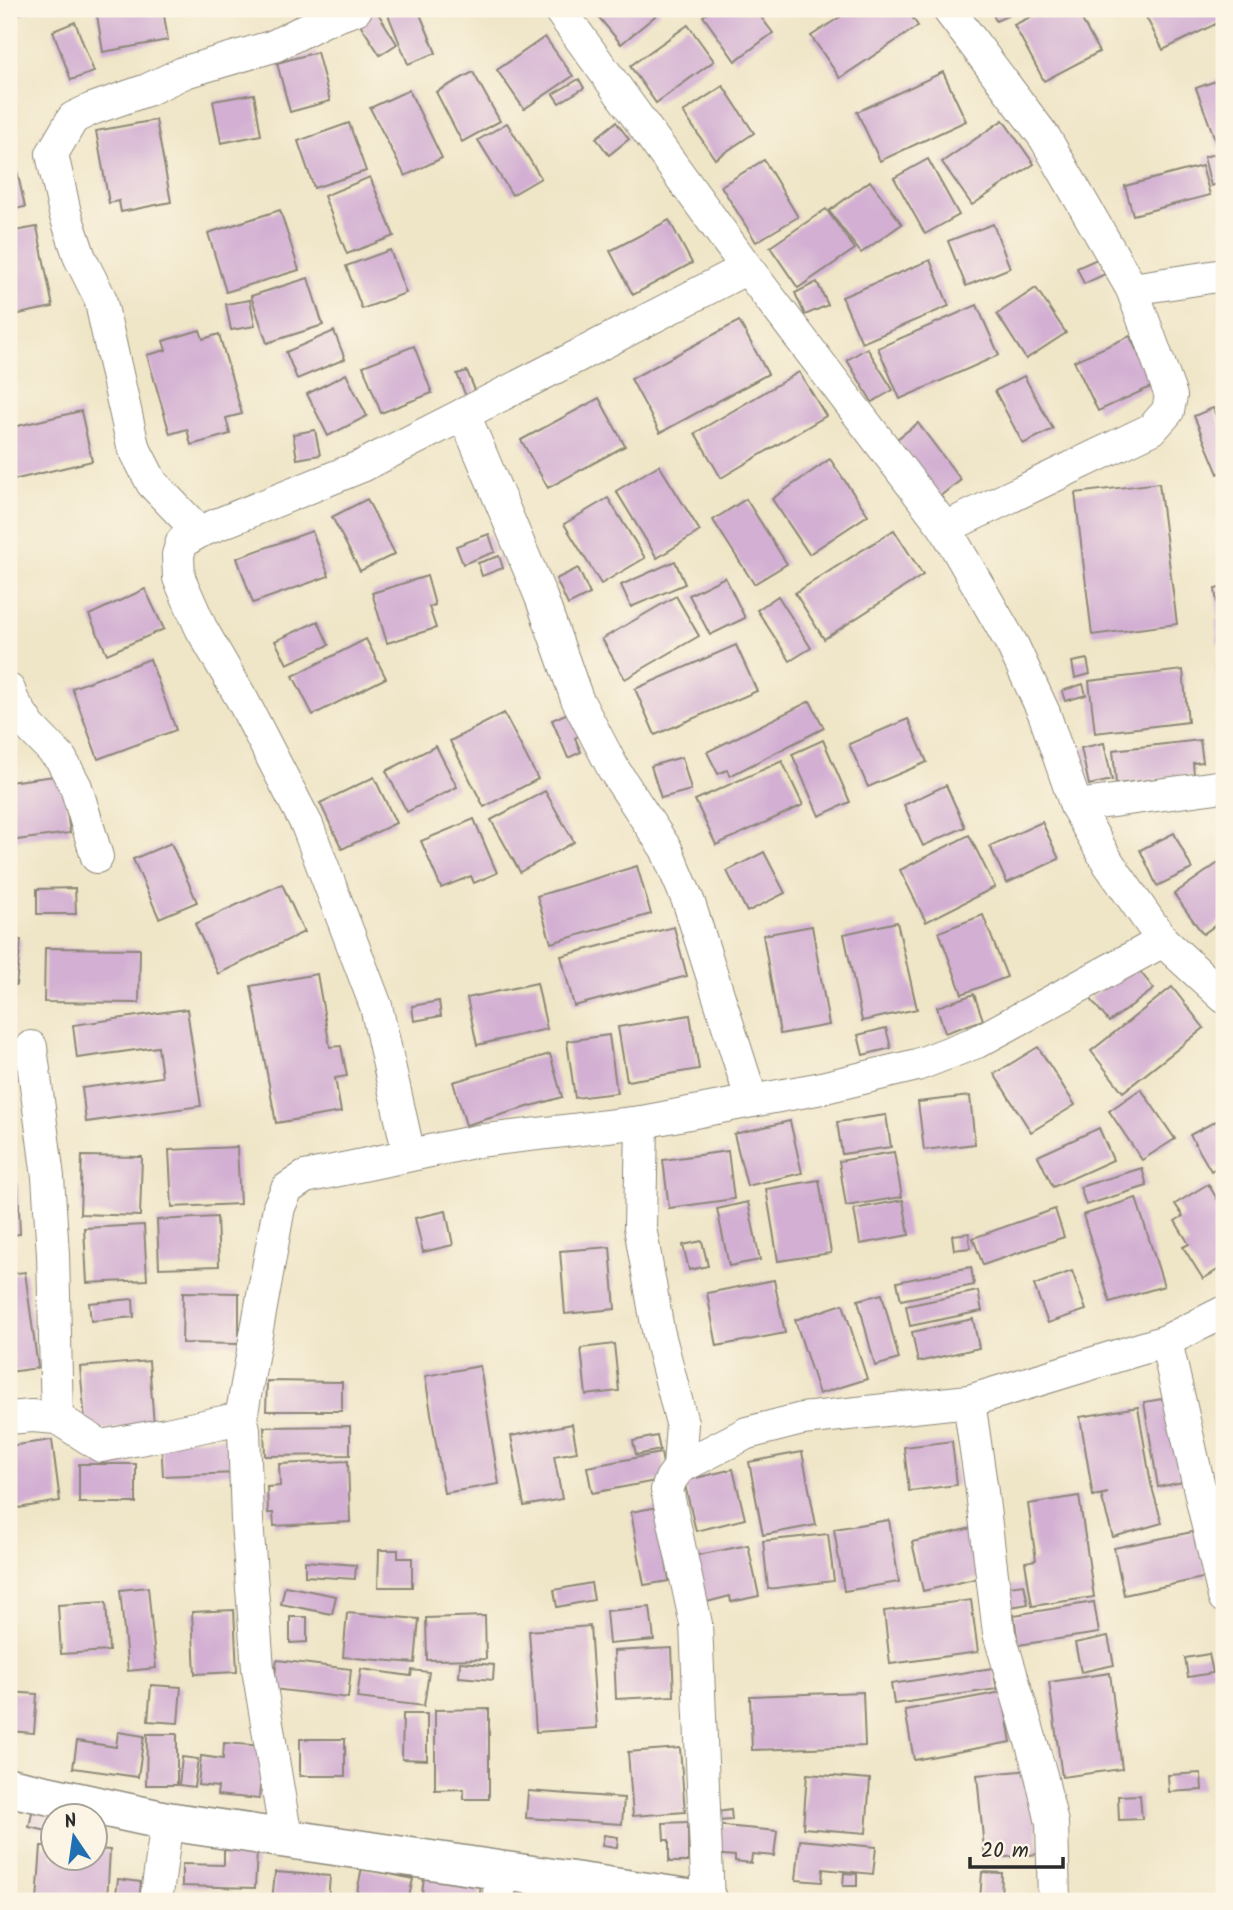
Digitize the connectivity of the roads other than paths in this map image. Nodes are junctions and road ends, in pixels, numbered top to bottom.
1 (356, 9) edge
2 (559, 9) edge
3 (948, 9) edge
4 (747, 268) junction
5 (1224, 275) edge
6 (1132, 289) junction
7 (464, 414) junction
8 (945, 528) junction
9 (199, 532) junction
10 (9, 690) edge
11 (1224, 786) edge
12 (1076, 806) junction
13 (97, 857) dead end
14 (1163, 941) junction
15 (1224, 997) edge
16 (31, 1047) dead end
17 (752, 1101) junction
18 (642, 1122) junction
19 (409, 1155) junction
20 (1224, 1312) edge
21 (1166, 1341) junction
22 (969, 1401) junction
23 (57, 1418) junction
24 (241, 1418) junction
25 (9, 1419) edge
26 (679, 1468) junction
27 (1224, 1597) edge
28 (9, 1787) edge
29 (167, 1821) junction
30 (286, 1838) junction
31 (500, 1886) edge
32 (156, 1901) edge
33 (708, 1901) edge
34 (1054, 1901) edge

1 - 9 street
2 - 4 street
3 - 6 street
4 - 7 street
4 - 8 street
5 - 6 street
6 - 8 street
7 - 9 street
7 - 17 street
8 - 12 street
9 - 19 street
10 - 13 street
11 - 12 street
12 - 14 street
14 - 15 street
14 - 17 street
16 - 23 street
17 - 18 street
18 - 19 street
18 - 26 street
19 - 24 street
20 - 21 street
21 - 22 street
21 - 27 street
22 - 26 street
22 - 34 street
23 - 24 street
23 - 25 street
24 - 30 street
26 - 33 street
28 - 29 street
29 - 30 street
29 - 32 street
30 - 31 street
31 - 33 street

